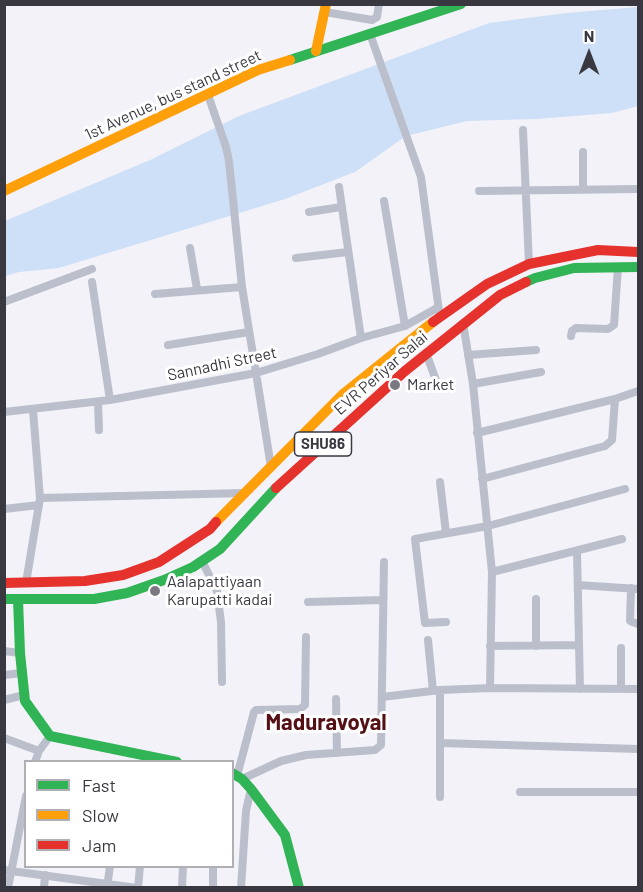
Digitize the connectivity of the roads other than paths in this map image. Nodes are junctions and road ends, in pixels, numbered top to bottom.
1 (379, 4) edge
2 (460, 4) edge
3 (325, 8) edge
4 (370, 34) junction
5 (316, 51) junction
6 (208, 95) junction
7 (523, 130) dead end
8 (583, 152) dead end
9 (339, 187) dead end
10 (583, 189) junction
11 (639, 189) edge
12 (526, 190) junction
13 (4, 191) edge
14 (479, 191) dead end
15 (384, 201) dead end
16 (341, 207) junction
17 (309, 212) dead end
18 (190, 248) dead end
19 (348, 252) junction
20 (639, 252) edge
21 (296, 258) dead end
22 (529, 264) junction
23 (618, 267) junction
24 (639, 267) edge
25 (92, 269) dead end
26 (92, 282) dead end
27 (242, 287) junction
28 (197, 289) junction
29 (154, 294) dead end
30 (4, 302) edge
31 (439, 312) junction
32 (463, 323) junction
33 (405, 326) junction
34 (249, 332) junction
35 (571, 336) dead end
36 (361, 338) junction
37 (168, 345) dead end
38 (536, 350) dead end
39 (426, 353) junction
40 (468, 356) junction
41 (541, 372) dead end
42 (256, 376) junction
43 (437, 383) dead end
44 (473, 384) junction
45 (639, 391) edge
46 (615, 399) junction
47 (110, 400) junction
48 (98, 402) junction
49 (33, 410) junction
50 (4, 412) edge
51 (99, 430) dead end
52 (477, 433) junction
53 (284, 453) junction
54 (271, 467) junction
55 (296, 468) junction
56 (482, 479) junction
57 (440, 482) dead end
58 (625, 489) dead end
59 (246, 493) junction
60 (39, 502) junction
61 (4, 508) edge
62 (488, 526) junction
63 (446, 533) junction
64 (622, 539) dead end
65 (577, 551) junction
66 (202, 561) junction
67 (384, 562) dead end
68 (492, 572) junction
69 (26, 582) junction
70 (4, 583) edge
71 (578, 585) junction
72 (635, 589) edge
73 (4, 599) edge
74 (18, 599) junction
75 (536, 599) dead end
76 (383, 600) junction
77 (308, 602) dead end
78 (446, 622) dead end
79 (639, 624) edge
80 (306, 637) dead end
81 (428, 640) dead end
82 (577, 645) junction
83 (490, 646) junction
84 (536, 646) junction
85 (621, 648) dead end
86 (4, 651) edge
87 (20, 653) junction
88 (22, 673) junction
89 (4, 675) edge
90 (222, 682) dead end
91 (490, 688) junction
92 (579, 689) junction
93 (621, 689) junction
94 (639, 689) edge
95 (436, 691) junction
96 (24, 695) junction
97 (382, 697) junction
98 (336, 699) dead end
99 (4, 700) edge
100 (50, 736) junction
101 (4, 738) edge
102 (440, 742) junction
103 (639, 749) edge
104 (39, 751) junction
105 (337, 753) junction
106 (36, 760) edge
107 (166, 760) edge
108 (237, 776) edge
109 (251, 789) junction
110 (520, 792) dead end
111 (639, 792) edge
112 (440, 797) dead end
113 (24, 802) edge
114 (110, 868) edge
115 (140, 868) edge
116 (183, 868) edge
117 (213, 868) edge
118 (8, 871) edge
119 (41, 872) edge
120 (76, 884) edge
121 (107, 886) edge
122 (9, 888) edge
123 (44, 888) edge
124 (137, 888) edge
125 (182, 888) edge
126 (213, 888) edge
127 (241, 888) edge
128 (299, 888) edge

1 - 3 street
2 - 4 main road, 1st Avenue, bus stand street
3 - 5 main road
4 - 5 main road, 1st Avenue, bus stand street
4 - 31 street
5 - 6 main road, 1st Avenue, bus stand street
6 - 13 main road, 1st Avenue, bus stand street
6 - 27 street
7 - 12 street
8 - 10 street
9 - 16 street
10 - 11 street
10 - 12 street
12 - 14 street
12 - 22 street
15 - 33 street
16 - 17 street
16 - 19 street
18 - 28 street
19 - 21 street
19 - 36 street
20 - 22 main road, EVR Periyar Salai / SHU86
22 - 31 main road, EVR Periyar Salai / SHU86
23 - 24 main road, EVR Periyar Salai / SHU86
23 - 32 main road, EVR Periyar Salai / SHU86
23 - 35 street
25 - 30 street
26 - 47 street
27 - 28 street
27 - 34 street
28 - 29 street
31 - 33 street, Sannadhi Street
31 - 53 main road, EVR Periyar Salai / SHU86
32 - 39 main road, EVR Periyar Salai / SHU86
32 - 40 street
33 - 36 street, Sannadhi Street
34 - 37 street
34 - 42 street
36 - 42 street, Sannadhi Street
38 - 40 street
39 - 43 street
39 - 55 main road, EVR Periyar Salai / SHU86
40 - 44 street
41 - 44 street
42 - 47 street, Sannadhi Street
42 - 54 street
44 - 52 street
45 - 46 street
46 - 52 street
46 - 56 street
47 - 48 street, Sannadhi Street
48 - 49 street, Sannadhi Street
48 - 51 street
49 - 50 street, Sannadhi Street
49 - 60 street
52 - 56 street
53 - 54 main road, EVR Periyar Salai / SHU86
53 - 55 main road
54 - 59 main road, EVR Periyar Salai / SHU86
55 - 66 main road, EVR Periyar Salai / SHU86
56 - 62 street
57 - 63 street
58 - 62 street
59 - 60 street
59 - 69 main road, EVR Periyar Salai / SHU86
60 - 61 street
60 - 69 street
62 - 63 street
62 - 68 street
63 - 78 street
64 - 65 street
65 - 68 street
65 - 71 street
66 - 74 main road, EVR Periyar Salai / SHU86
66 - 90 street
67 - 76 street
68 - 83 street
69 - 70 main road, EVR Periyar Salai / SHU86
71 - 72 street
71 - 82 street
72 - 79 street
73 - 74 main road, EVR Periyar Salai / SHU86
74 - 87 main road
75 - 84 street
76 - 77 street
76 - 97 street
80 - 108 street
81 - 95 street
82 - 84 street
82 - 92 street
83 - 84 street
83 - 91 street
85 - 93 street
86 - 87 street
87 - 88 main road
88 - 89 street
88 - 96 main road
91 - 92 street
91 - 95 street
92 - 93 street
93 - 94 street
95 - 97 street
95 - 102 street
96 - 99 street
96 - 100 main road
97 - 105 street
98 - 105 street
100 - 104 street
100 - 107 main road
101 - 104 street
102 - 103 street
102 - 112 street
104 - 106 street
105 - 108 street
108 - 109 main road
109 - 127 street
109 - 128 main road
110 - 111 street
113 - 118 street
114 - 121 street
115 - 124 street
116 - 125 street
117 - 126 street
118 - 119 street
118 - 122 street
119 - 120 street
119 - 123 street
120 - 121 street
121 - 124 street

